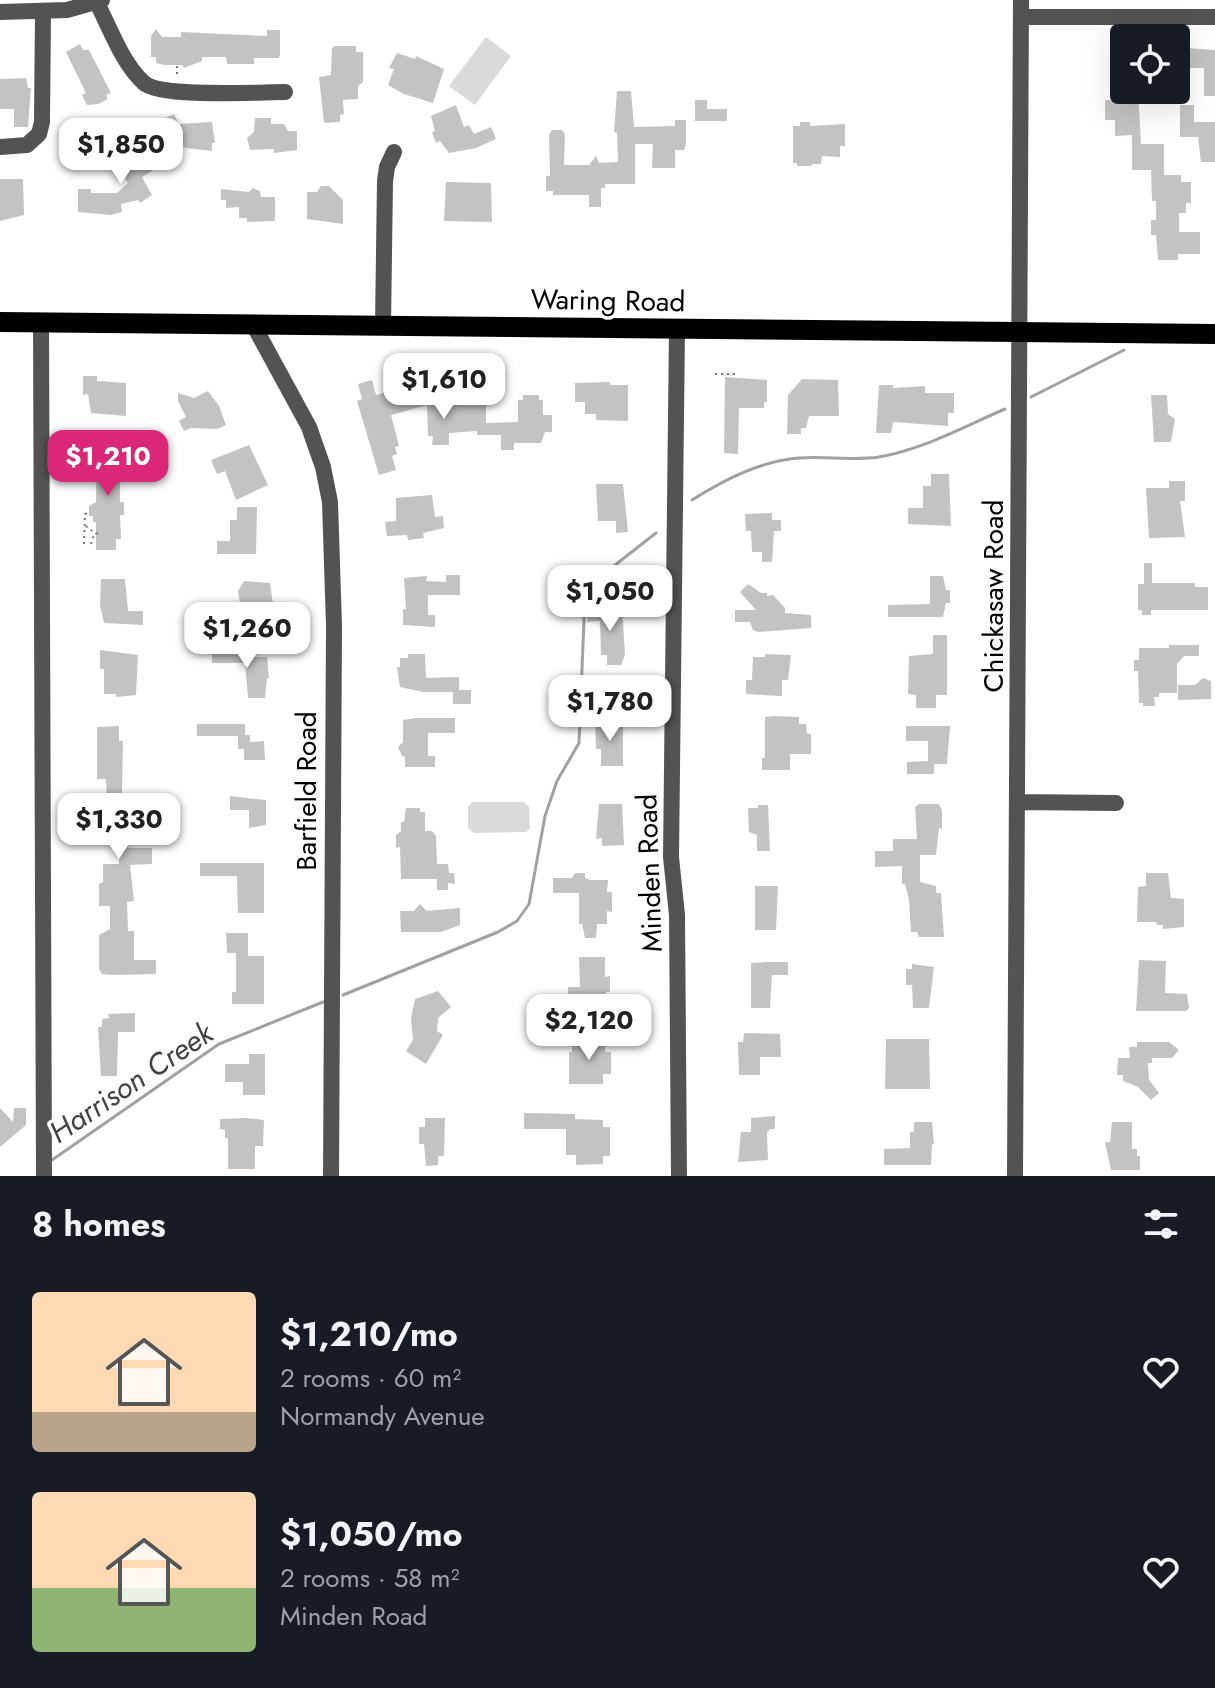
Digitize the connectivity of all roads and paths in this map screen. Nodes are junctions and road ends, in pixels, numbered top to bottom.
1 (99, 1) edge
2 (1021, 8) edge
3 (43, 11) junction
4 (0, 12) edge
5 (1215, 17) edge
6 (177, 66) dead end
7 (177, 85) dead end
8 (285, 92) dead end
9 (0, 147) edge
10 (394, 152) dead end
11 (0, 322) edge
12 (41, 323) junction
13 (254, 326) junction
14 (383, 326) junction
15 (677, 329) junction
16 (1018, 332) junction
17 (1215, 334) edge
18 (715, 374) dead end
19 (738, 374) dead end
20 (88, 513) dead end
21 (85, 525) junction
22 (84, 544) dead end
23 (91, 544) dead end
24 (1018, 802) junction
25 (1116, 803) dead end
26 (44, 1176) edge
27 (331, 1176) edge
28 (679, 1176) edge
29 (1015, 1176) edge

1 - 3 street
1 - 8 street
2 - 5 street
2 - 16 street, Chickasaw Road
3 - 4 street
3 - 9 street
6 - 7 path
10 - 14 street
11 - 12 main road, Waring Road
12 - 13 main road, Waring Road
12 - 26 street
13 - 14 main road, Waring Road
13 - 27 street, Barfield Road
14 - 15 main road, Waring Road
15 - 16 main road, Waring Road
15 - 28 street, Minden Road
16 - 17 main road, Waring Road
16 - 24 street, Chickasaw Road
18 - 19 path
20 - 21 path
21 - 22 path
21 - 23 path
24 - 25 street
24 - 29 street, Chickasaw Road

